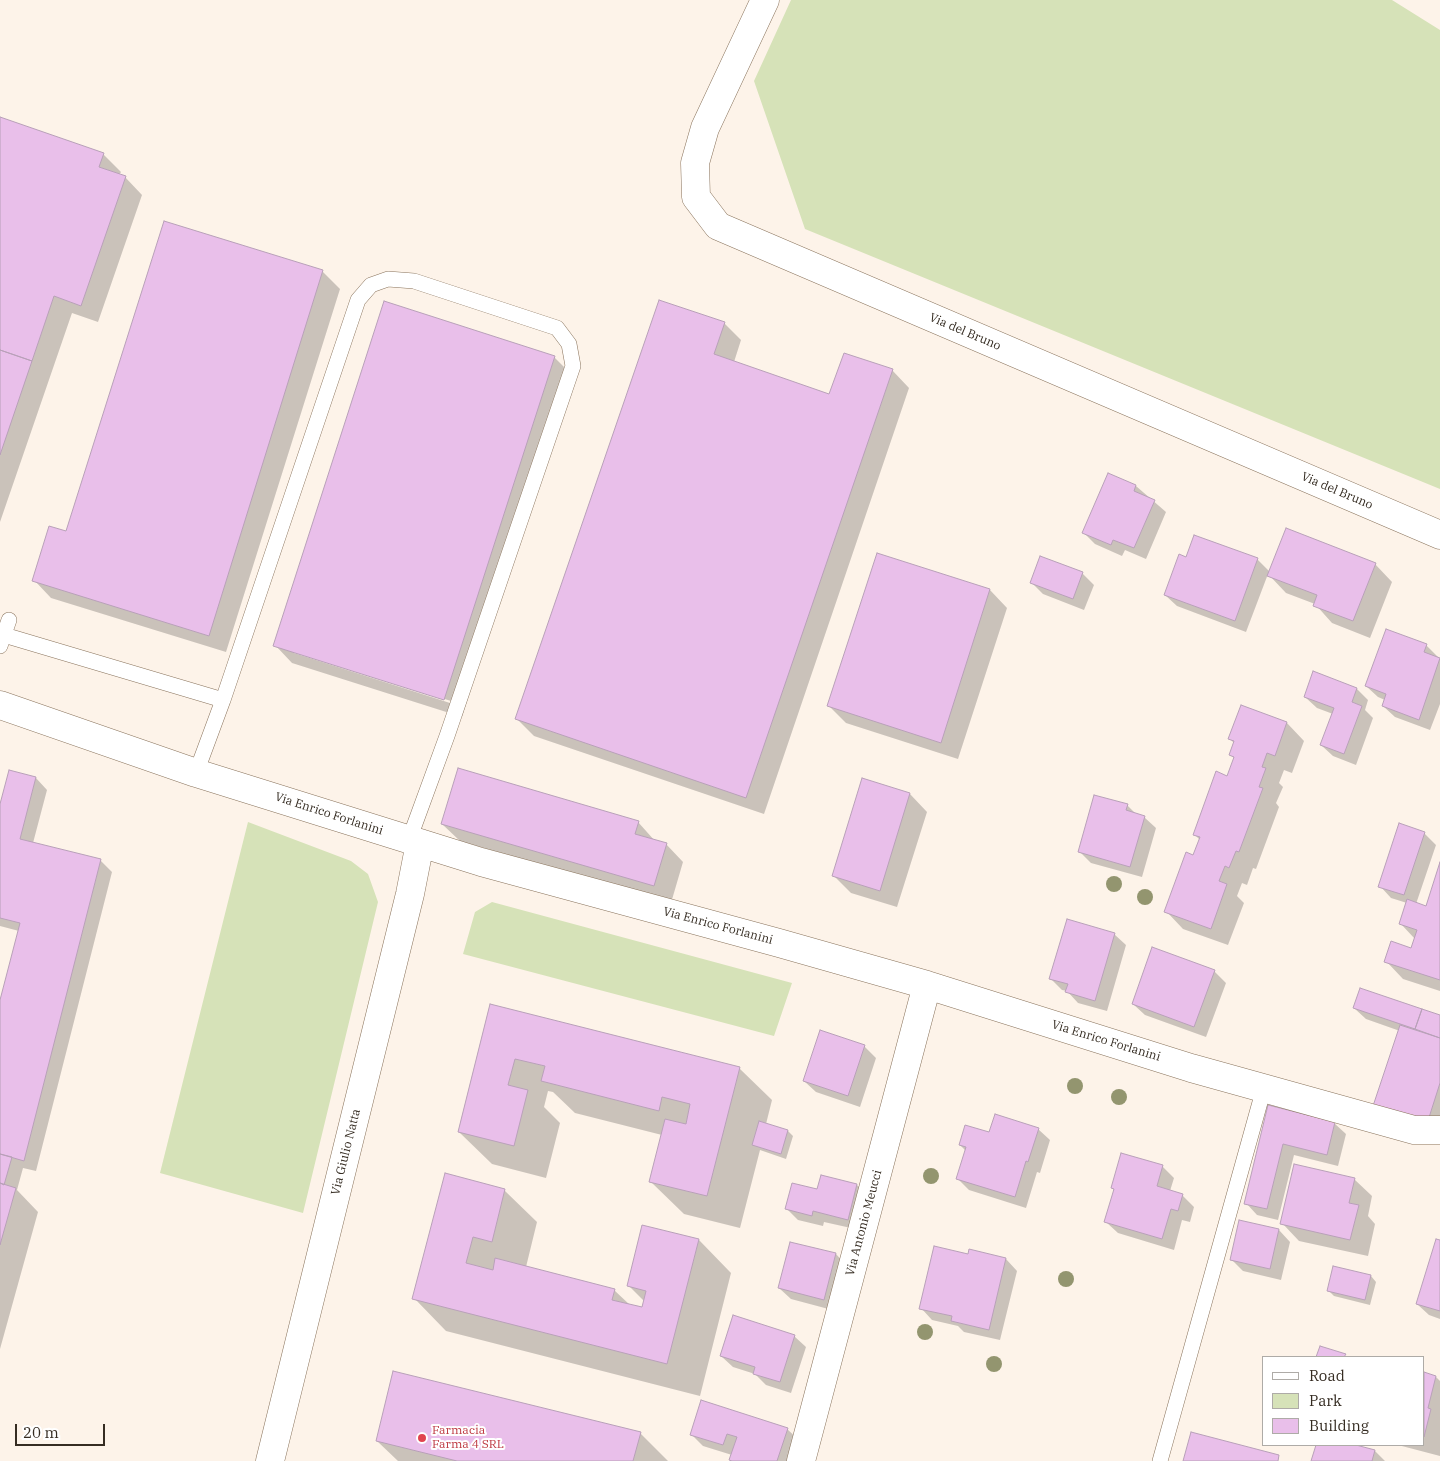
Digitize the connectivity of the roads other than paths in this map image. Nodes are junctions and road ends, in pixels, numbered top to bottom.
1 (765, 0) edge
2 (1440, 535) edge
3 (10, 620) dead end
4 (2, 640) edge
5 (223, 700) junction
6 (0, 705) edge
7 (196, 773) junction
8 (415, 842) junction
9 (927, 985) junction
10 (1264, 1088) junction
11 (1440, 1130) edge
12 (270, 1461) edge
13 (801, 1461) edge
14 (1160, 1461) edge

1 - 2 street, Via del Bruno
3 - 4 lane
4 - 5 lane
5 - 7 lane
5 - 8 lane
6 - 7 street, Via Enrico Forlanini
7 - 8 street, Via Enrico Forlanini
8 - 9 street, Via Enrico Forlanini
8 - 12 street, Via Giulio Natta
9 - 10 street, Via Enrico Forlanini
9 - 13 street, Via Antonio Meucci
10 - 11 street, Via Enrico Forlanini
10 - 14 lane

